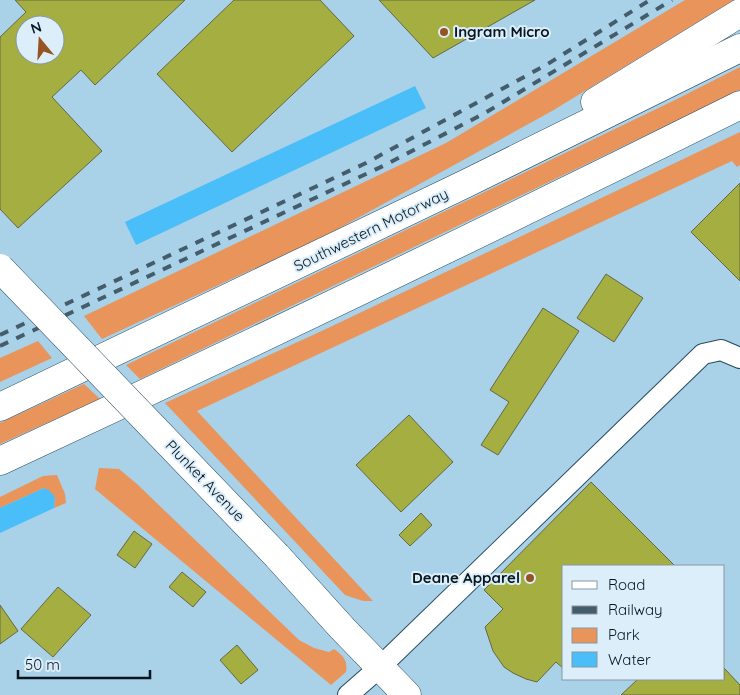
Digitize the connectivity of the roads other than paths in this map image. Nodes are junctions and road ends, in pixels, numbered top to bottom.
1 (740, 13) edge
2 (740, 48) edge
3 (740, 105) edge
4 (465, 184) junction
5 (0, 268) edge
6 (740, 358) edge
7 (0, 407) edge
8 (0, 461) edge
9 (380, 667) junction
10 (348, 695) edge
11 (407, 695) edge

1 - 4 main road
2 - 4 main road, Southwestern Motorway
3 - 8 main road
4 - 7 main road, Southwestern Motorway
5 - 9 main road, Plunket Avenue, bridge
6 - 9 street
9 - 10 street
9 - 11 main road, Plunket Avenue

